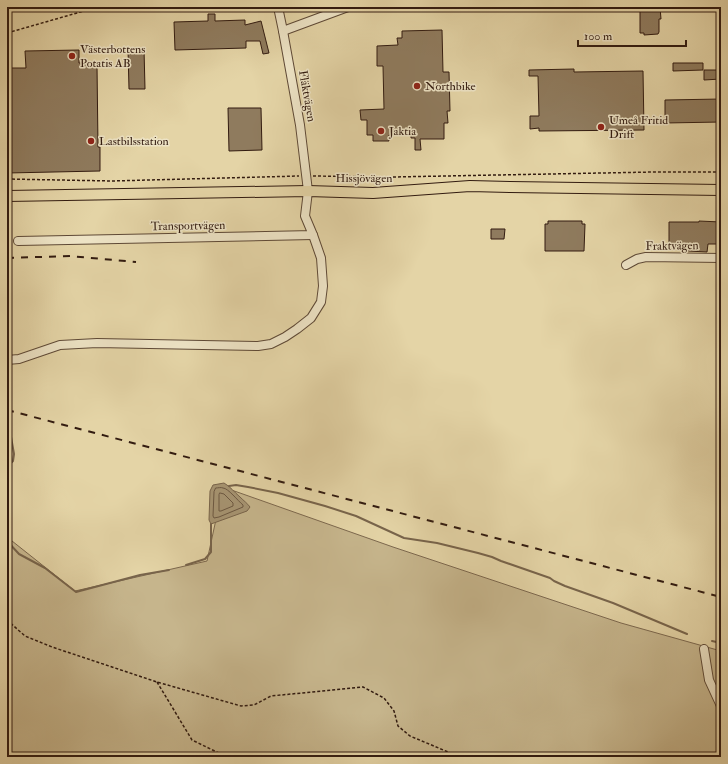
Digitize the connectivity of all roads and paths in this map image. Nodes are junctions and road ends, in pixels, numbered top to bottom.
1 (98, 7) edge
2 (278, 7) edge
3 (348, 7) edge
4 (283, 31) junction
5 (7, 33) edge
6 (721, 172) edge
7 (306, 176) junction
8 (7, 179) edge
9 (721, 190) edge
10 (308, 191) junction
11 (7, 196) edge
12 (312, 235) junction
13 (18, 241) dead end
14 (721, 258) edge
15 (626, 265) dead end
16 (7, 360) edge
17 (7, 620) edge
18 (704, 649) dead end
19 (157, 682) junction
20 (721, 706) edge
21 (226, 757) edge
22 (460, 757) edge

1 - 5 path
2 - 4 street, Fläktvägen
3 - 4 street
4 - 7 street, Fläktvägen
6 - 7 path
7 - 8 path
7 - 10 street, Fläktvägen
9 - 10 main road, Hissjövägen
10 - 11 main road, Hissjövägen
10 - 12 street
12 - 13 street, Transportvägen
12 - 16 street
14 - 15 street, Fraktvägen
17 - 19 path
18 - 20 street
19 - 21 path
19 - 22 path

